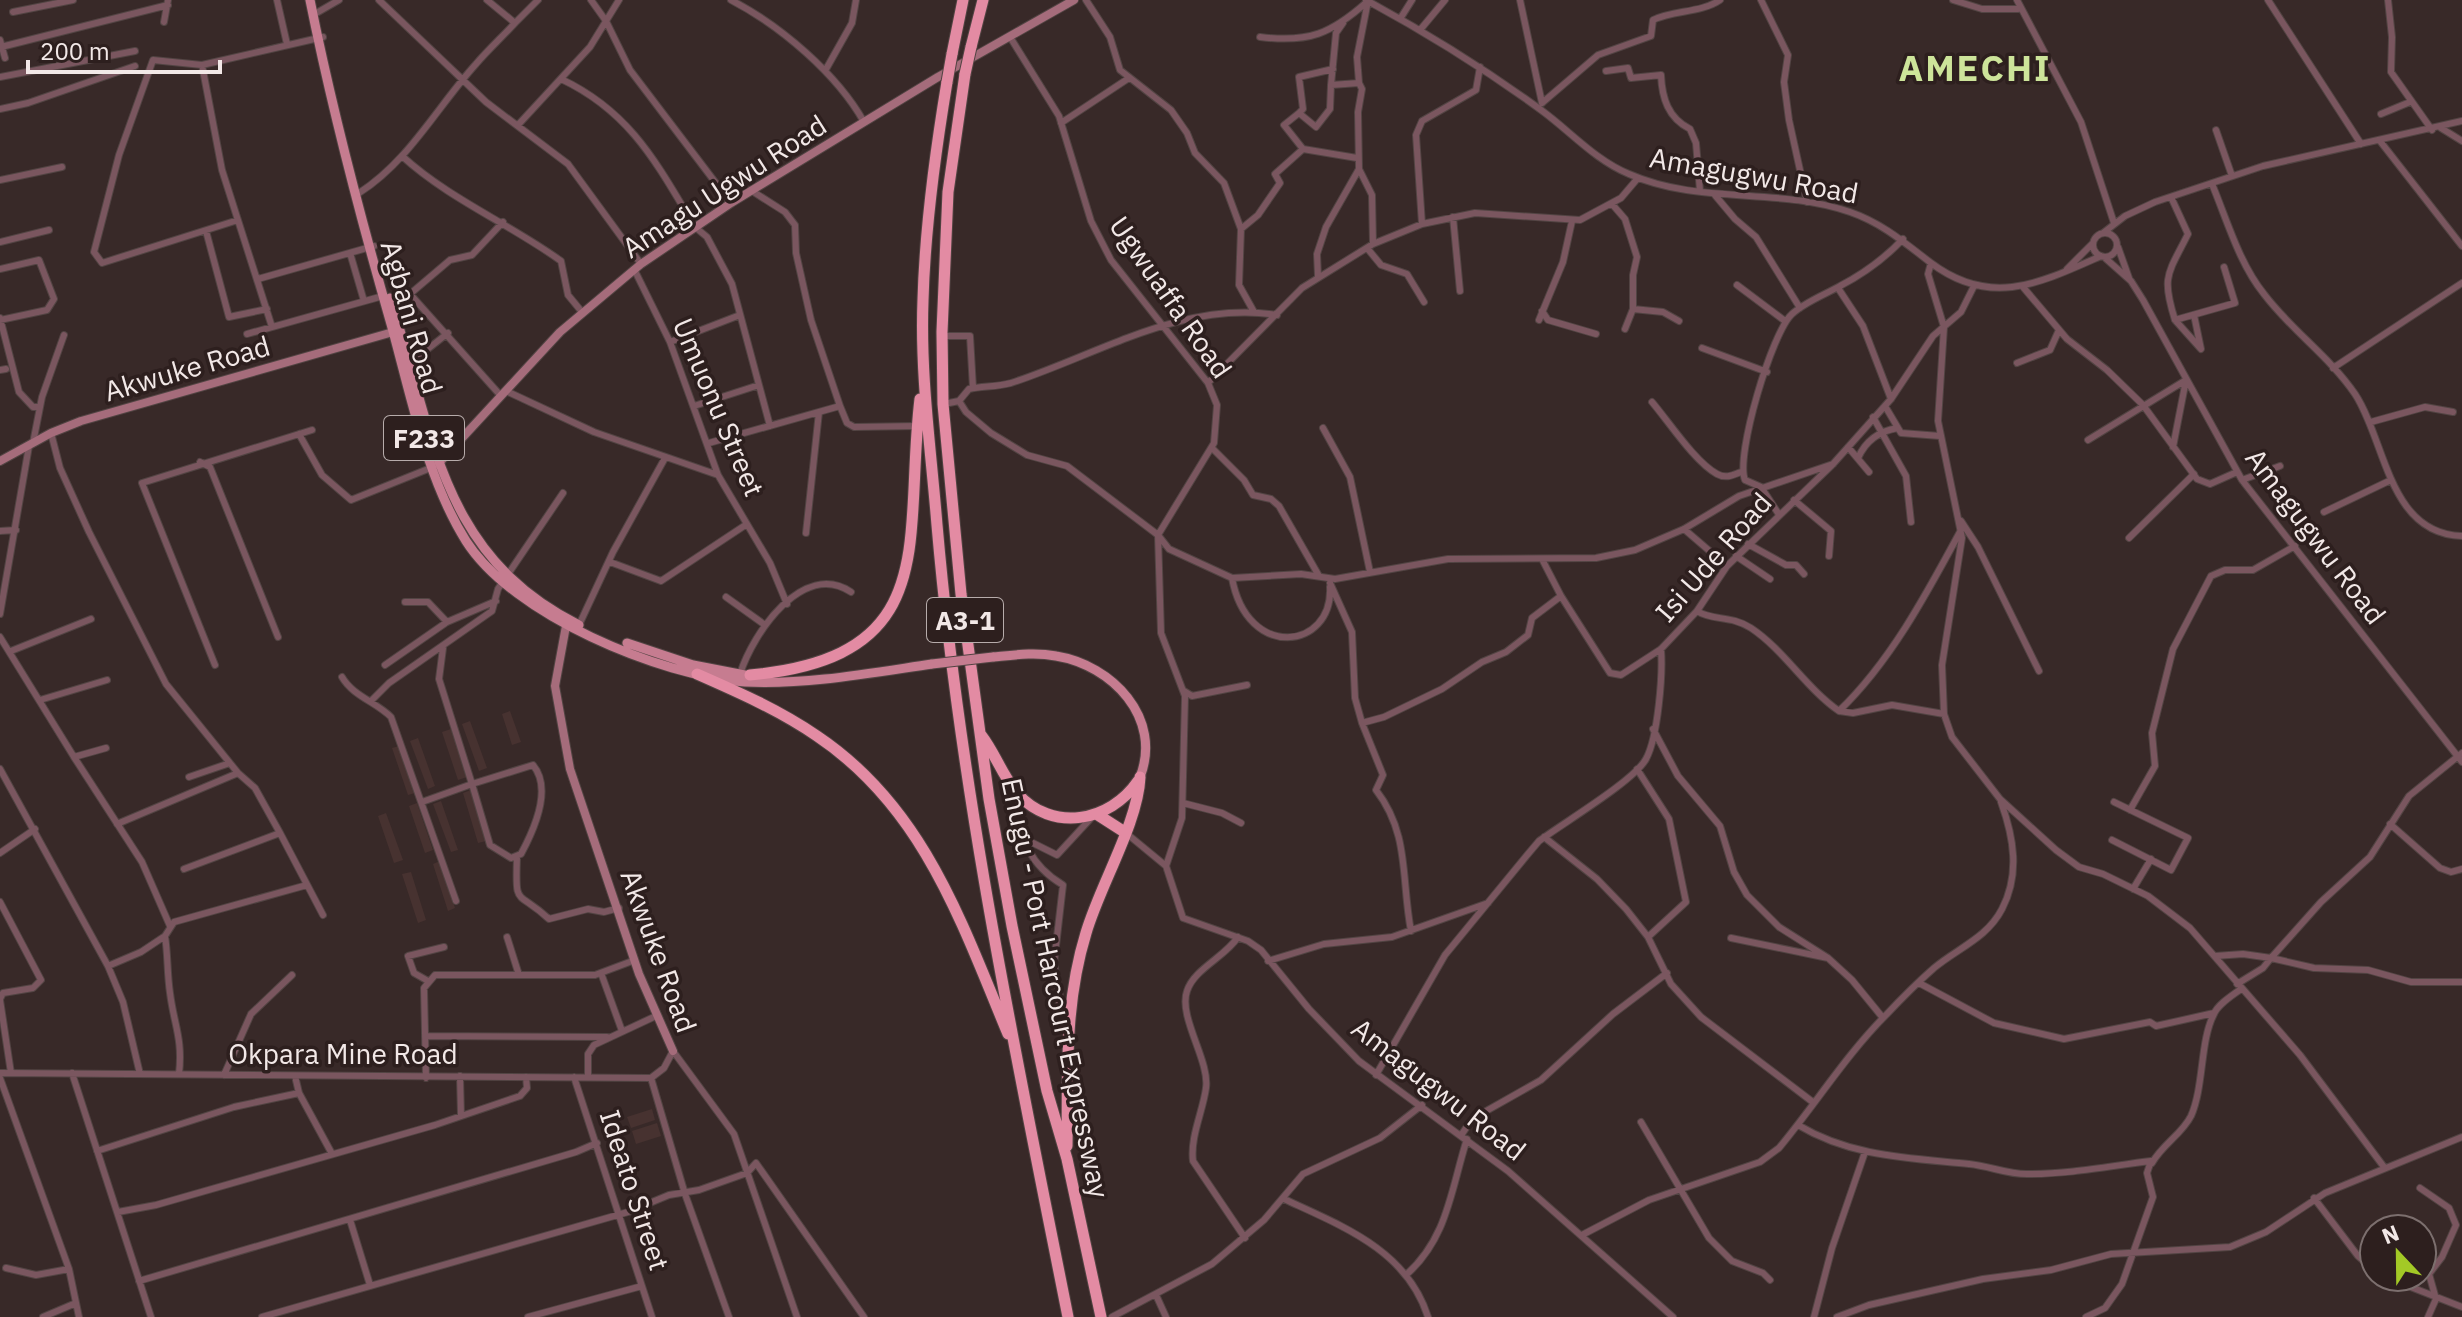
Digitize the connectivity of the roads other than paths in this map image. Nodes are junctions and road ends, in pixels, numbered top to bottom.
1 (73, 0) edge
2 (277, 0) edge
3 (313, 0) edge
4 (339, 0) edge
5 (379, 0) edge
6 (487, 0) edge
7 (538, 0) edge
8 (591, 0) edge
9 (619, 0) edge
10 (731, 0) edge
11 (856, 0) edge
12 (963, 0) edge
13 (983, 0) edge
14 (1074, 0) edge
15 (1086, 0) edge
16 (1367, 0) edge
17 (1412, 0) edge
18 (1445, 0) edge
19 (1520, 0) edge
20 (1720, 0) edge
21 (1761, 0) edge
22 (1953, 0) edge
23 (1972, 0) edge
24 (2017, 0) edge
25 (2268, 0) edge
26 (2388, 0) edge
27 (168, 2) edge
28 (1976, 8) junction
29 (2018, 9) junction
30 (13, 12) dead end
31 (316, 14) junction
32 (1347, 19) junction
33 (1400, 19) junction
34 (606, 21) junction
35 (164, 22) dead end
36 (515, 23) junction
37 (1420, 30) junction
38 (320, 37) junction
39 (1010, 37) junction
40 (1260, 37) dead end
41 (1, 43) edge
42 (287, 44) junction
43 (135, 51) dead end
44 (5, 58) dead end
45 (202, 65) junction
46 (135, 66) dead end
47 (1480, 67) junction
48 (1333, 69) junction
49 (825, 71) junction
50 (1606, 71) dead end
51 (0, 77) edge
52 (1129, 78) junction
53 (561, 79) junction
54 (464, 80) junction
55 (1359, 83) junction
56 (1331, 85) junction
57 (2410, 102) junction
58 (1542, 107) junction
59 (0, 109) edge
60 (1299, 113) junction
61 (2381, 114) dead end
62 (2462, 121) edge
63 (864, 122) junction
64 (1061, 123) junction
65 (518, 125) junction
66 (2441, 128) junction
67 (2216, 130) dead end
68 (2432, 130) junction
69 (2380, 141) junction
70 (2462, 141) edge
71 (2361, 144) junction
72 (1303, 149) junction
73 (402, 156) junction
74 (1357, 158) junction
75 (62, 167) dead end
76 (1359, 169) junction
77 (2232, 176) junction
78 (1638, 178) junction
79 (0, 180) edge
80 (2212, 184) junction
81 (752, 191) junction
82 (1700, 191) junction
83 (359, 193) junction
84 (1714, 194) junction
85 (2171, 197) junction
86 (1807, 202) junction
87 (731, 203) junction
88 (1612, 204) junction
89 (1453, 217) junction
90 (238, 220) junction
91 (1572, 221) junction
92 (2117, 221) junction
93 (503, 222) junction
94 (1422, 224) junction
95 (695, 227) junction
96 (1241, 229) junction
97 (49, 230) dead end
98 (206, 231) junction
99 (2103, 233) junction
100 (1903, 239) junction
101 (2115, 240) junction
102 (0, 242) edge
103 (2093, 243) junction
104 (1370, 246) junction
105 (2462, 246) edge
106 (372, 247) junction
107 (350, 253) junction
108 (2102, 256) junction
109 (1931, 263) junction
110 (637, 267) junction
111 (2224, 267) dead end
112 (0, 269) edge
113 (2067, 269) junction
114 (1318, 276) junction
115 (258, 279) junction
116 (2131, 281) junction
117 (2462, 283) edge
118 (1737, 285) dead end
119 (1974, 286) junction
120 (2023, 287) junction
121 (1838, 288) junction
122 (1460, 291) dead end
123 (410, 294) junction
124 (387, 299) junction
125 (364, 301) junction
126 (1424, 302) dead end
127 (1800, 308) junction
128 (267, 309) junction
129 (1633, 309) junction
130 (1542, 311) junction
131 (582, 312) junction
132 (1254, 312) junction
133 (740, 315) junction
134 (1277, 315) junction
135 (2194, 315) junction
136 (0, 319) edge
137 (1539, 320) dead end
138 (2175, 320) junction
139 (1679, 321) dead end
140 (1785, 321) junction
141 (272, 327) junction
142 (1163, 327) junction
143 (1944, 327) junction
144 (1625, 329) dead end
145 (2059, 330) junction
146 (396, 331) junction
147 (448, 333) junction
148 (247, 334) dead end
149 (1596, 334) dead end
150 (64, 335) dead end
151 (942, 336) junction
152 (670, 342) junction
153 (1702, 348) dead end
154 (410, 363) junction
155 (2017, 363) dead end
156 (2333, 368) junction
157 (1767, 372) junction
158 (923, 374) junction
159 (2186, 380) junction
160 (1208, 383) junction
161 (759, 385) junction
162 (973, 388) junction
163 (504, 393) junction
164 (1891, 399) junction
165 (959, 401) junction
166 (1652, 402) dead end
167 (943, 404) junction
168 (2143, 405) junction
169 (694, 406) junction
170 (840, 406) junction
171 (1885, 406) junction
172 (40, 407) junction
173 (819, 412) junction
174 (2453, 412) dead end
175 (1873, 417) junction
176 (2371, 422) junction
177 (770, 426) junction
178 (918, 426) junction
179 (1323, 428) dead end
180 (1898, 428) junction
181 (312, 430) dead end
182 (1881, 432) junction
183 (51, 433) junction
184 (299, 434) junction
185 (1940, 436) junction
186 (2088, 440) dead end
187 (709, 443) junction
188 (31, 445) junction
189 (1848, 447) junction
190 (2173, 447) junction
191 (1212, 448) junction
192 (665, 458) junction
193 (1858, 458) junction
194 (0, 461) edge
195 (200, 462) junction
196 (1833, 464) junction
197 (436, 465) junction
198 (2280, 466) dead end
199 (1741, 472) junction
200 (1869, 472) dead end
201 (2237, 472) junction
202 (2194, 474) junction
203 (718, 475) junction
204 (1745, 480) junction
205 (2242, 480) junction
206 (2391, 480) junction
207 (1761, 487) junction
208 (563, 493) dead end
209 (1739, 496) junction
210 (1794, 500) junction
211 (2324, 512) dead end
212 (1778, 513) junction
213 (1959, 518) junction
214 (1911, 522) dead end
215 (747, 524) junction
216 (1684, 529) junction
217 (16, 530) junction
218 (1961, 530) junction
219 (0, 531) edge
220 (806, 533) dead end
221 (1158, 535) junction
222 (2462, 536) edge
223 (2129, 538) dead end
224 (1748, 544) junction
225 (2295, 546) junction
226 (1736, 556) junction
227 (1829, 556) dead end
228 (1543, 561) junction
229 (610, 562) junction
230 (1727, 566) junction
231 (4, 572) edge
232 (1370, 572) junction
233 (1804, 574) dead end
234 (1320, 576) junction
235 (1232, 578) junction
236 (1770, 579) dead end
237 (505, 580) junction
238 (1330, 581) junction
239 (851, 592) dead end
240 (1561, 596) junction
241 (726, 597) dead end
242 (496, 601) junction
243 (405, 602) dead end
244 (787, 604) junction
245 (1697, 611) junction
246 (0, 614) edge
247 (91, 619) dead end
248 (447, 622) junction
249 (567, 623) junction
250 (579, 625) junction
251 (765, 625) junction
252 (0, 637) edge
253 (278, 637) dead end
254 (443, 648) junction
255 (1661, 649) junction
256 (11, 651) junction
257 (215, 665) dead end
258 (385, 665) dead end
259 (2039, 671) dead end
260 (697, 674) junction
261 (745, 674) junction
262 (342, 677) dead end
263 (107, 680) dead end
264 (766, 681) junction
265 (1247, 685) dead end
266 (1184, 691) junction
267 (40, 700) junction
268 (371, 701) junction
269 (1839, 711) junction
270 (1944, 714) junction
271 (1362, 723) junction
272 (1653, 729) junction
273 (980, 733) junction
274 (106, 748) dead end
275 (74, 757) junction
276 (2461, 757) edge
277 (230, 763) junction
278 (0, 769) edge
279 (1637, 769) junction
280 (238, 773) junction
281 (189, 777) dead end
282 (1140, 777) junction
283 (472, 784) junction
284 (2000, 799) junction
285 (1017, 800) dead end
286 (422, 802) junction
287 (2114, 802) dead end
288 (1183, 803) junction
289 (2130, 810) junction
290 (1096, 816) junction
291 (1241, 823) dead end
292 (117, 824) junction
293 (2390, 824) junction
294 (35, 829) junction
295 (280, 833) junction
296 (1126, 833) junction
297 (1544, 837) junction
298 (1023, 838) junction
299 (2112, 840) dead end
300 (0, 853) edge
301 (517, 857) junction
302 (2151, 859) junction
303 (1166, 866) junction
304 (184, 869) dead end
305 (2462, 869) edge
306 (307, 885) junction
307 (2133, 889) junction
308 (456, 901) dead end
309 (0, 902) edge
310 (1488, 903) junction
311 (619, 908) junction
312 (323, 915) dead end
313 (170, 926) junction
314 (1411, 931) junction
315 (165, 936) junction
316 (507, 937) dead end
317 (1238, 937) junction
318 (1648, 937) junction
319 (1731, 938) dead end
320 (444, 947) dead end
321 (2215, 956) junction
322 (1828, 958) junction
323 (2271, 958) junction
324 (635, 960) junction
325 (1268, 961) junction
326 (108, 966) junction
327 (601, 973) junction
328 (1667, 973) junction
329 (292, 975) dead end
330 (519, 975) junction
331 (428, 981) junction
332 (2462, 982) edge
333 (1919, 983) junction
334 (2239, 986) junction
335 (0, 999) edge
336 (2214, 1013) junction
337 (656, 1016) junction
338 (1883, 1018) junction
339 (622, 1031) junction
340 (1067, 1031) junction
341 (425, 1036) junction
342 (607, 1037) junction
343 (1013, 1046) junction
344 (673, 1051) junction
345 (11, 1073) junction
346 (72, 1073) junction
347 (140, 1074) junction
348 (179, 1074) junction
349 (224, 1075) junction
350 (1376, 1075) junction
351 (0, 1076) edge
352 (295, 1076) junction
353 (460, 1076) junction
354 (526, 1077) junction
355 (574, 1077) junction
356 (588, 1077) junction
357 (426, 1078) junction
358 (651, 1078) junction
359 (299, 1093) junction
360 (1814, 1103) junction
361 (1422, 1105) junction
362 (461, 1116) junction
363 (1641, 1122) dead end
364 (1798, 1125) junction
365 (1464, 1137) junction
366 (2462, 1137) edge
367 (597, 1143) junction
368 (97, 1151) junction
369 (331, 1152) junction
370 (1865, 1152) junction
371 (1067, 1159) junction
372 (2152, 1163) junction
373 (2384, 1167) junction
374 (747, 1173) junction
375 (1679, 1187) junction
376 (2420, 1188) dead end
377 (685, 1194) junction
378 (2314, 1198) junction
379 (1284, 1199) junction
380 (118, 1212) junction
381 (618, 1213) junction
382 (350, 1220) junction
383 (1582, 1235) junction
384 (1245, 1238) junction
385 (2133, 1251) junction
386 (2358, 1256) edge
387 (6, 1268) dead end
388 (69, 1269) junction
389 (1406, 1275) junction
390 (1770, 1280) dead end
391 (139, 1281) junction
392 (370, 1285) junction
393 (642, 1286) junction
394 (2422, 1293) edge
395 (1156, 1295) junction
396 (2436, 1299) junction
397 (76, 1303) junction
398 (2462, 1307) edge
399 (43, 1317) edge
400 (79, 1317) edge
401 (151, 1317) edge
402 (262, 1317) edge
403 (528, 1317) edge
404 (652, 1317) edge
405 (729, 1317) edge
406 (797, 1317) edge
407 (864, 1317) edge
408 (1068, 1317) edge
409 (1101, 1317) edge
410 (1112, 1317) edge
411 (1166, 1317) edge
412 (1428, 1317) edge
413 (1673, 1317) edge
414 (1814, 1317) edge
415 (1837, 1317) edge
416 (2086, 1317) edge
417 (2428, 1317) edge

1 - 30 street
2 - 42 street
3 - 31 main road, Agbani Road / F233
4 - 31 street
5 - 54 street, Umuonu Street
6 - 36 street
7 - 36 street
8 - 34 street
9 - 34 street
10 - 49 street
11 - 49 street
12 - 158 highway, Enugu - Port Harcourt Expressway / A3-1, bridge
13 - 151 highway, Enugu - Port Harcourt Expressway / A3-1, bridge
14 - 39 street, Amagu Ugwu Road
15 - 52 street
16 - 32 street
16 - 33 street, Amagugwu Road
16 - 55 street
17 - 33 street
18 - 37 street
19 - 58 street
20 - 58 street
21 - 86 street
22 - 28 street
23 - 28 street
24 - 29 street
25 - 71 street
26 - 57 street
27 - 35 street
27 - 41 street
28 - 29 street
29 - 92 street
31 - 38 main road, Agbani Road / F233
32 - 40 street
32 - 48 street
33 - 37 street, Amagugwu Road
34 - 53 street
34 - 87 street
36 - 54 street
37 - 47 street, Amagugwu Road
38 - 42 street
38 - 83 main road, Agbani Road / F233
38 - 106 main road, Agbani Road / F233
39 - 63 street, Amagu Ugwu Road
39 - 64 street, Ugwuaffa Road
41 - 44 street
42 - 45 street
43 - 51 street
45 - 90 street
45 - 98 street
46 - 59 street
47 - 58 street, Amagugwu Road
47 - 94 street
48 - 56 street
48 - 60 street
49 - 63 street
50 - 82 street
52 - 64 street
52 - 96 street
53 - 65 street
53 - 95 street
54 - 65 street, Umuonu Street
54 - 73 street
55 - 56 street
55 - 74 street
56 - 60 street
57 - 61 street
57 - 68 street
58 - 78 street, Amagugwu Road
60 - 72 street
62 - 66 street
63 - 81 street, Amagu Ugwu Road
64 - 142 street, Ugwuaffa Road
65 - 110 street, Umuonu Street
66 - 68 street
66 - 70 street
67 - 77 street
68 - 69 street
69 - 71 street
69 - 105 street
71 - 77 street
72 - 74 street
72 - 96 street
73 - 83 street
73 - 93 street
74 - 76 street
75 - 79 street
76 - 104 street
76 - 114 street
77 - 80 street
78 - 82 street, Amagugwu Road
78 - 88 street
80 - 85 street
80 - 156 street
81 - 87 street, Amagu Ugwu Road
81 - 170 street
82 - 84 street, Amagugwu Road
83 - 106 main road, Agbani Road / F233
84 - 86 street, Amagugwu Road
84 - 127 street
85 - 92 street
85 - 138 street
86 - 100 street, Amagugwu Road
87 - 95 street, Amagu Ugwu Road
88 - 91 street
88 - 129 street
89 - 91 street
89 - 94 street
89 - 122 street
90 - 98 street
90 - 115 street
91 - 130 street
92 - 99 street
92 - 101 street
93 - 123 street
93 - 131 street
94 - 104 street
95 - 110 street, Amagu Ugwu Road
95 - 133 street
96 - 132 street
97 - 102 street
98 - 128 street
99 - 101 street
99 - 103 street
100 - 109 street, Amagugwu Road
100 - 121 street
101 - 108 street
101 - 116 street
103 - 108 street
103 - 113 street
104 - 114 street
104 - 126 street
106 - 107 street
106 - 124 main road, Agbani Road / F233
107 - 115 street
107 - 125 street
108 - 113 street, Amagugwu Road
108 - 116 street
109 - 119 street, Amagugwu Road
109 - 143 street
110 - 131 street, Amagu Ugwu Road
110 - 152 street, Umuonu Street
111 - 135 street
112 - 136 street
113 - 120 street, Amagugwu Road
114 - 134 street
115 - 128 street
116 - 159 street, Amagugwu Road
117 - 156 street
118 - 140 street
119 - 120 street, Amagugwu Road
119 - 143 street, Isi Ude Road
120 - 145 street
121 - 127 street
121 - 164 street
123 - 124 street
123 - 147 street
124 - 125 street
124 - 146 main road, Agbani Road / F233
125 - 141 street
127 - 140 street
128 - 141 street
129 - 139 street
129 - 144 street
130 - 137 street
130 - 149 street
131 - 163 street, Amagu Ugwu Road
132 - 134 street
132 - 142 street
133 - 152 street
133 - 161 street
134 - 160 street
135 - 138 street
135 - 138 street
136 - 172 street
140 - 157 street
141 - 148 street
142 - 160 street, Ugwuaffa Road
142 - 162 street
143 - 164 street, Isi Ude Road
143 - 185 street
145 - 155 street
145 - 168 street
146 - 154 main road, Agbani Road / F233
146 - 183 street, Akwuke Road
146 - 197 main road, Agbani Road / F233
147 - 154 street
147 - 163 street
150 - 172 street
151 - 162 street
151 - 167 highway, Enugu - Port Harcourt Expressway / A3-1
152 - 169 street, Umuonu Street
153 - 157 street
154 - 197 main road, Agbani Road / F233
156 - 176 street
157 - 199 street
158 - 178 highway
158 - 343 highway, Enugu - Port Harcourt Expressway / A3-1
159 - 168 street
159 - 190 street
159 - 201 street, Amagugwu Road
160 - 191 street, Ugwuaffa Road
161 - 169 street
161 - 177 street
162 - 165 street
163 - 192 street
163 - 197 street, Amagu Ugwu Road
164 - 171 street, Isi Ude Road
165 - 167 street
165 - 221 street
166 - 199 street
167 - 273 highway, Enugu - Port Harcourt Expressway / A3-1
168 - 186 street
168 - 190 street
169 - 187 street, Umuonu Street
170 - 173 street
170 - 178 street
171 - 175 street, Isi Ude Road
171 - 180 street
172 - 188 street
173 - 177 street
173 - 220 street
174 - 176 street
175 - 182 street
175 - 189 street, Isi Ude Road
176 - 206 street
177 - 187 street
178 - 261 highway
179 - 232 street
180 - 182 street
180 - 185 street
181 - 184 street
182 - 193 street
182 - 214 street
183 - 188 street, Akwuke Road
183 - 277 street
184 - 195 street
184 - 197 street
185 - 213 street
187 - 203 street, Umuonu Street
188 - 194 street, Akwuke Road
188 - 217 street
189 - 193 street
189 - 196 street, Isi Ude Road
190 - 202 street
191 - 221 street, Ugwuaffa Road
191 - 234 street
192 - 203 street
192 - 229 street
193 - 200 street
195 - 253 street
195 - 257 street
196 - 207 street
196 - 210 street, Isi Ude Road
197 - 237 main road, Agbani Road / F233
198 - 205 street
199 - 204 street
201 - 202 street
201 - 205 street, Amagugwu Road
202 - 223 street
203 - 215 street, Umuonu Street
204 - 207 street
204 - 209 street
205 - 225 street, Amagugwu Road
206 - 211 street
206 - 222 street
207 - 209 street
207 - 212 street
208 - 237 street
209 - 216 street
210 - 212 street, Isi Ude Road
210 - 227 street
212 - 224 street, Isi Ude Road
213 - 218 street
213 - 259 street
215 - 229 street
215 - 244 street, Umuonu Street
216 - 228 street
216 - 230 street
217 - 219 street
217 - 231 street
218 - 269 street
218 - 270 street
221 - 235 street
221 - 266 street
224 - 226 street, Isi Ude Road
224 - 233 street
225 - 276 street, Amagugwu Road
225 - 289 street
226 - 230 street, Isi Ude Road
226 - 236 street
228 - 232 street
228 - 240 street
229 - 250 street
230 - 245 street, Isi Ude Road
231 - 246 street
232 - 238 street
234 - 235 street
234 - 238 street
235 - 238 street
237 - 242 street
237 - 249 main road, Agbani Road / F233
238 - 271 street
239 - 244 street
240 - 255 street
240 - 271 street
241 - 251 street
242 - 248 street
242 - 254 street
243 - 248 street
244 - 251 street
245 - 255 street, Isi Ude Road
245 - 269 street
247 - 256 street
248 - 258 street
249 - 250 main road, Agbani Road / F233
249 - 260 main road, Agbani Road / F233
249 - 311 street, Akwuke Road
250 - 261 main road, Agbani Road / F233
251 - 261 street
252 - 256 street
254 - 268 street
254 - 283 street
255 - 272 street, Isi Ude Road
256 - 267 street
260 - 264 main road, Agbani Road / F233
260 - 343 highway
261 - 264 main road, Agbani Road / F233
262 - 268 street
263 - 267 street
264 - 282 main road, Agbani Road, bridge
265 - 266 street
266 - 288 street
267 - 275 street
268 - 286 street
269 - 270 street
270 - 284 street
271 - 314 street
272 - 279 street, Isi Ude Road
272 - 322 street
273 - 290 highway
273 - 371 highway, Enugu - Port Harcourt Expressway / A3-1
274 - 275 street
275 - 292 street
276 - 293 street
277 - 280 street
277 - 281 street
278 - 294 street
279 - 297 street
279 - 318 street
280 - 292 street
280 - 295 street
282 - 290 highway
282 - 296 highway
283 - 286 street
283 - 301 street
283 - 301 street
284 - 307 street
284 - 333 street
285 - 298 street
286 - 308 street
287 - 289 street
288 - 291 street
288 - 303 street
289 - 302 street
290 - 296 highway
290 - 298 street
292 - 313 street
293 - 305 street
293 - 323 street
294 - 300 street
294 - 326 street
295 - 304 street
295 - 306 street
296 - 303 street
296 - 340 highway
297 - 310 street
297 - 318 street
298 - 340 street
299 - 302 street
301 - 311 street
302 - 307 street
303 - 317 street, Amagugwu Road
306 - 312 street
306 - 313 street
307 - 321 street
309 - 335 street
310 - 314 street
310 - 350 street
311 - 324 street, Akwuke Road
313 - 315 street
314 - 325 street
315 - 326 street
315 - 348 street
316 - 330 street
317 - 325 street, Amagugwu Road
317 - 384 street
318 - 328 street
319 - 322 street
320 - 331 street
321 - 323 street
321 - 334 street
322 - 338 street
323 - 332 street
323 - 334 street
324 - 327 street
324 - 337 street, Akwuke Road
325 - 350 street, Amagugwu Road
326 - 347 street
327 - 330 street
327 - 339 street
328 - 360 street
328 - 365 street
329 - 349 street
330 - 331 street
331 - 341 street
333 - 336 street
333 - 338 street
334 - 336 street
334 - 373 street
335 - 345 street
336 - 372 street
337 - 339 street
337 - 344 street, Akwuke Road
338 - 360 street
339 - 342 street
340 - 371 highway
341 - 342 street
341 - 357 street
342 - 356 street
343 - 408 highway, Enugu - Port Harcourt Expressway / A3-1
344 - 358 street
344 - 374 street, Akwuke Road
345 - 346 street, Okpara Mine Road
345 - 351 street, Okpara Mine Road
346 - 347 street, Okpara Mine Road
346 - 368 street
347 - 348 street, Okpara Mine Road
348 - 349 street, Okpara Mine Road
349 - 352 street, Okpara Mine Road
350 - 361 street, Amagugwu Road
351 - 388 street
352 - 357 street, Okpara Mine Road
352 - 359 street
353 - 354 street, Okpara Mine Road
353 - 357 street, Okpara Mine Road
353 - 362 street
354 - 355 street, Okpara Mine Road
354 - 362 street
355 - 356 street, Okpara Mine Road
355 - 367 street, Ideato Street
356 - 358 street, Okpara Mine Road
358 - 377 street
359 - 368 street
359 - 369 street
360 - 364 street
361 - 365 street, Amagugwu Road
361 - 379 street
362 - 369 street
363 - 375 street
364 - 370 street
364 - 375 street
365 - 383 street, Amagugwu Road
365 - 389 street
366 - 373 street
367 - 381 street, Ideato Street
367 - 382 street
368 - 380 street
369 - 380 street
370 - 372 street
370 - 414 street
371 - 409 highway, Enugu - Port Harcourt Expressway / A3-1
372 - 385 street
373 - 378 street
374 - 377 street
374 - 406 street, Akwuke Road
374 - 407 street
375 - 383 street
375 - 390 street
376 - 396 street
377 - 381 street
377 - 405 street
378 - 385 street
378 - 386 street
379 - 384 street
379 - 389 street
380 - 391 street
381 - 392 street
381 - 393 street, Ideato Street
382 - 391 street
382 - 392 street
383 - 413 street, Amagugwu Road
384 - 395 street
385 - 415 street
385 - 416 street
387 - 388 street
388 - 397 street
389 - 412 street
391 - 401 street
392 - 402 street
393 - 403 street
393 - 404 street, Ideato Street
394 - 396 street
395 - 410 street
395 - 411 street
396 - 398 street
396 - 417 street
397 - 399 street
397 - 400 street

